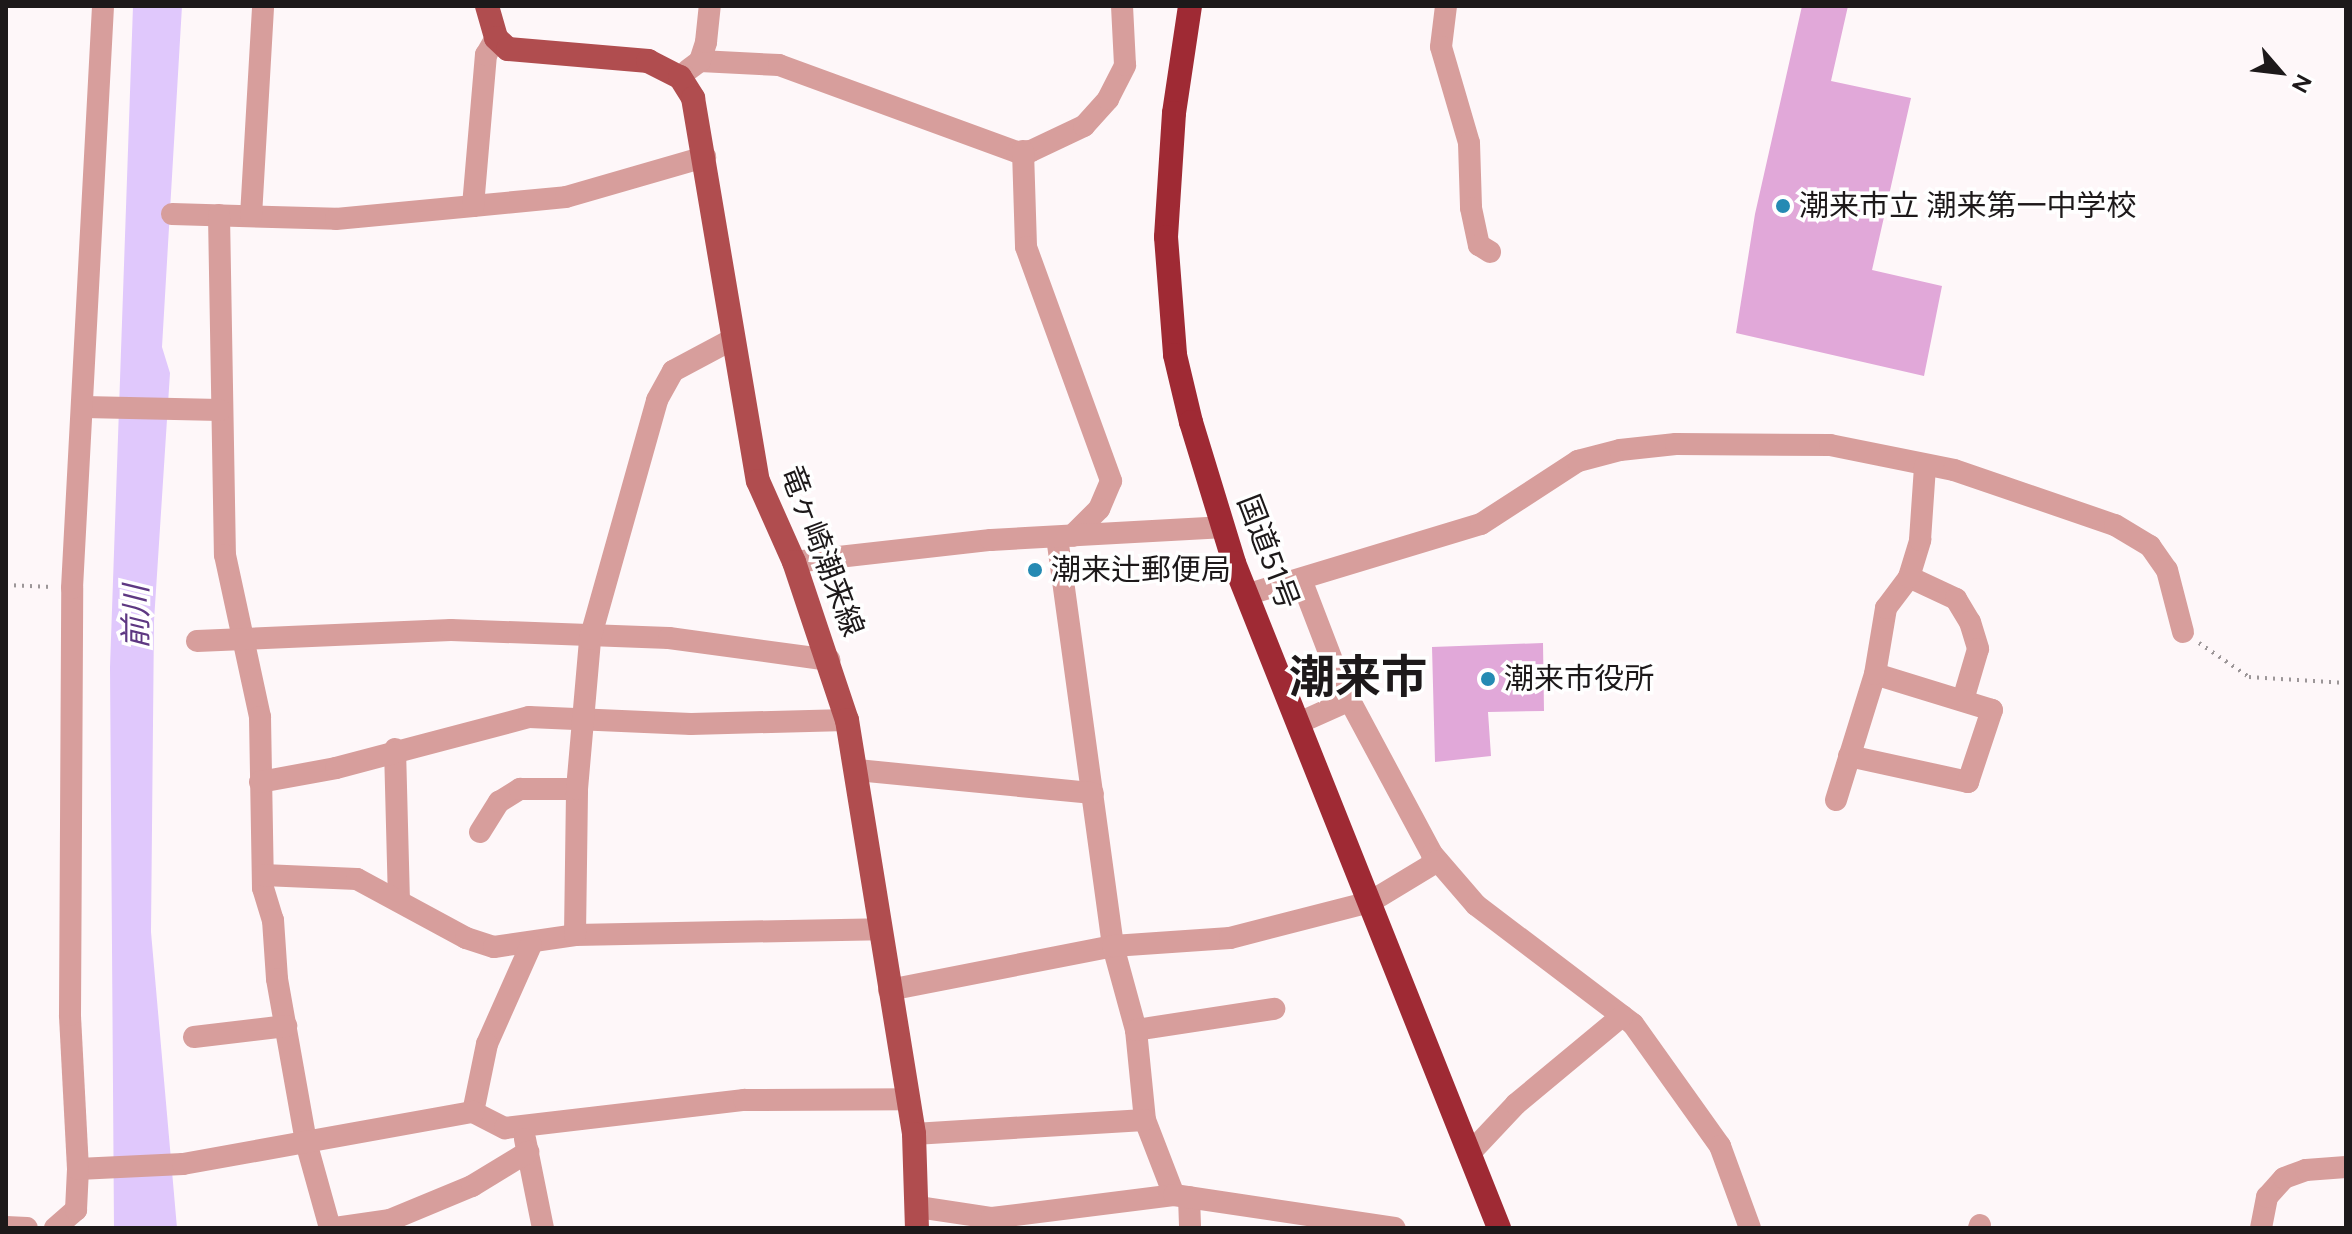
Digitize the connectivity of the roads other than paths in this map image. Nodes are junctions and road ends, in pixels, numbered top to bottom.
1 (103, 6) edge
2 (263, 6) edge
3 (487, 6) edge
4 (710, 6) edge
5 (1122, 6) edge
6 (1190, 6) edge
7 (1446, 6) edge
8 (496, 38) junction
9 (700, 61) junction
10 (680, 77) junction
11 (1023, 151) junction
12 (705, 157) junction
13 (473, 206) junction
14 (172, 214) dead end
15 (219, 215) junction
16 (251, 216) junction
17 (1490, 252) dead end
18 (733, 339) junction
19 (94, 407) junction
20 (220, 410) junction
21 (1925, 466) junction
22 (1221, 527) junction
23 (1064, 536) junction
24 (794, 562) junction
25 (1909, 577) junction
26 (1302, 582) junction
27 (1249, 594) junction
28 (2183, 632) road end
29 (246, 638) junction
30 (590, 639) junction
31 (197, 641) dead end
32 (830, 660) junction
33 (1875, 674) junction
34 (1350, 700) junction
35 (1963, 700) junction
36 (581, 719) junction
37 (847, 720) junction
38 (1301, 722) junction
39 (395, 749) junction
40 (1849, 756) junction
41 (857, 770) junction
42 (260, 782) junction
43 (577, 789) junction
44 (1093, 793) junction
45 (1836, 800) dead end
46 (480, 832) dead end
47 (1438, 861) junction
48 (263, 875) junction
49 (399, 901) junction
50 (1370, 902) junction
51 (880, 929) junction
52 (575, 935) junction
53 (531, 945) junction
54 (1113, 946) junction
55 (889, 990) junction
56 (1274, 1009) dead end
57 (1622, 1016) junction
58 (286, 1026) junction
59 (1136, 1030) junction
60 (194, 1037) dead end
61 (909, 1099) junction
62 (473, 1112) junction
63 (1145, 1120) junction
64 (523, 1125) junction
65 (914, 1134) junction
66 (306, 1142) junction
67 (528, 1152) junction
68 (1470, 1153) junction
69 (78, 1169) junction
70 (2344, 1172) edge
71 (1182, 1196) junction
72 (918, 1217) edge
73 (993, 1223) edge
74 (6, 1227) edge
75 (27, 1228) edge
76 (55, 1228) edge
77 (333, 1228) edge
78 (543, 1228) edge
79 (1190, 1228) edge
80 (1395, 1228) edge
81 (1499, 1228) edge
82 (1750, 1228) edge
83 (2261, 1228) edge

1 - 19 street
2 - 16 street
3 - 8 main road
4 - 9 street
5 - 11 street
6 - 22 highway, 国道51号
7 - 17 street
8 - 10 main road
8 - 13 street
9 - 10 street
9 - 11 street
10 - 12 main road, 竜ヶ崎潮来線
11 - 23 street
12 - 13 street
12 - 18 main road, 竜ヶ崎潮来線
13 - 16 street
14 - 15 street
15 - 16 street
15 - 20 street
18 - 24 main road, 竜ヶ崎潮来線
18 - 30 street
19 - 20 street
19 - 69 street
20 - 29 street
21 - 25 street
21 - 26 street
21 - 28 street
22 - 23 street
22 - 27 highway, 国道51号
23 - 24 street
23 - 44 street
24 - 32 main road, 竜ヶ崎潮来線
25 - 33 street
25 - 35 street
26 - 27 street
26 - 34 street
27 - 38 highway, 国道51号
29 - 30 street
29 - 31 street
29 - 42 street
30 - 32 street
30 - 36 street
32 - 37 main road, 竜ヶ崎潮来線
33 - 35 street
33 - 40 street
34 - 38 street
34 - 47 street
35 - 40 street
36 - 37 street
36 - 39 street
36 - 43 street
37 - 41 main road, 竜ヶ崎潮来線
38 - 50 highway, 国道51号
39 - 42 street
39 - 49 street
40 - 45 street
41 - 44 street
41 - 51 main road, 竜ヶ崎潮来線
42 - 48 street
43 - 46 street
43 - 52 street
44 - 54 street
47 - 50 street
47 - 57 street
48 - 49 street
48 - 58 street
49 - 53 street
50 - 54 street
50 - 68 highway, 国道51号
51 - 52 street
51 - 55 main road, 竜ヶ崎潮来線
52 - 53 street
53 - 62 street
54 - 55 street
54 - 59 street
55 - 61 main road, 竜ヶ崎潮来線
56 - 59 street
57 - 68 street
57 - 82 street
58 - 60 street
58 - 66 street
59 - 63 street
61 - 64 street
61 - 65 main road, 竜ヶ崎潮来線
62 - 64 street
62 - 66 street
63 - 65 street
63 - 71 street
64 - 67 street
65 - 72 main road, 竜ヶ崎潮来線
66 - 69 street
66 - 77 street
67 - 77 street
67 - 78 street
68 - 81 highway, 国道51号
69 - 76 street
70 - 83 street
71 - 73 street
71 - 79 street
71 - 80 street
72 - 73 street
74 - 75 street

